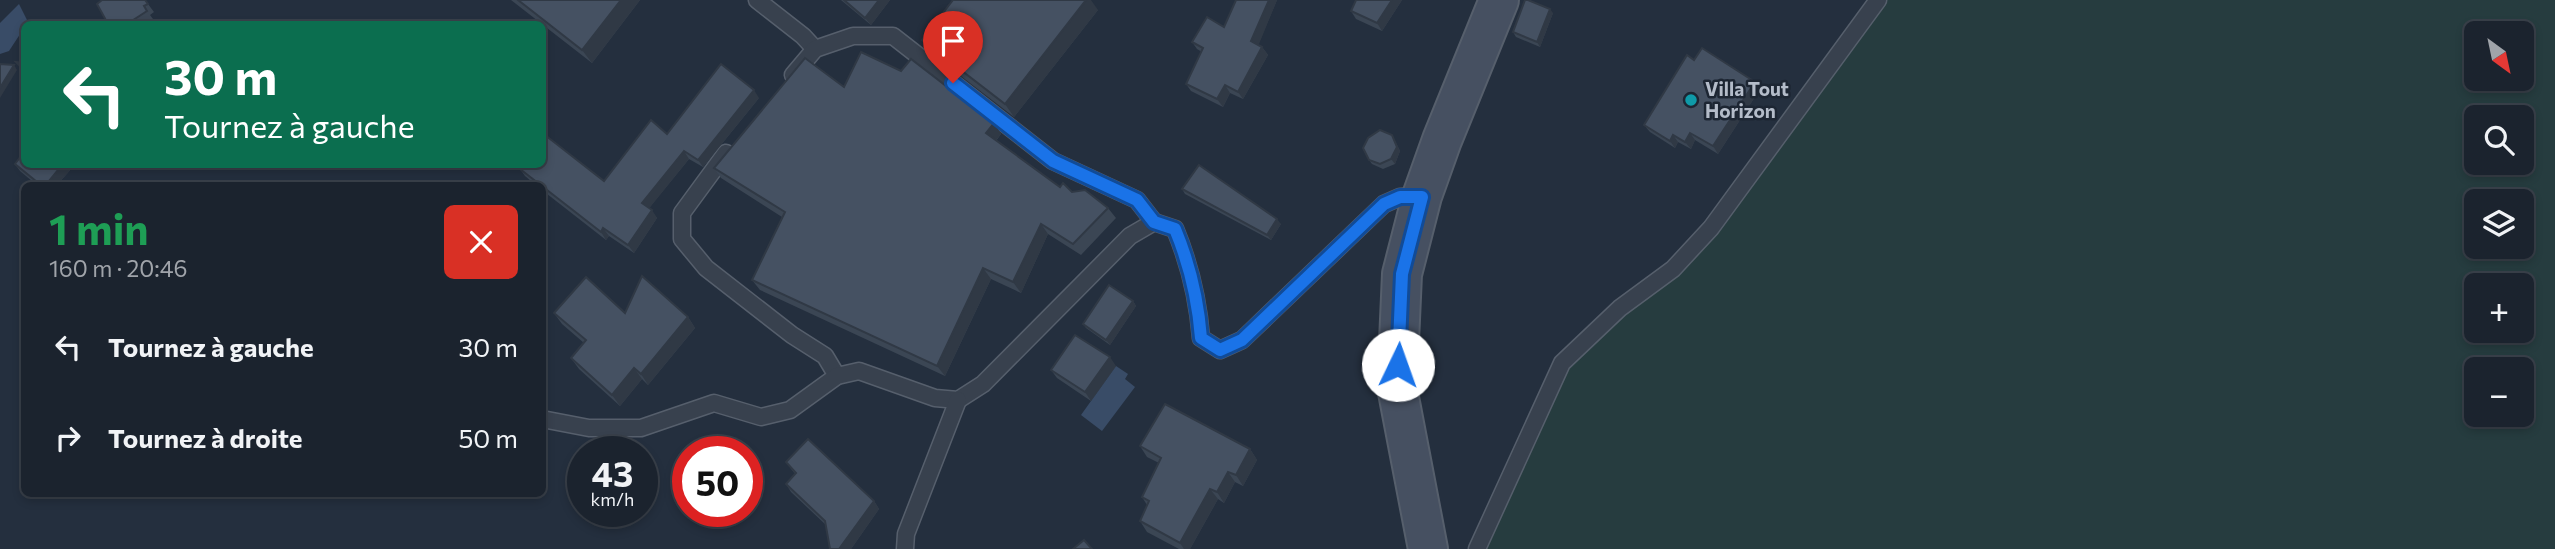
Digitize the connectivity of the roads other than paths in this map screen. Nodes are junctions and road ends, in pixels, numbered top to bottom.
1 (757, 0) edge
2 (1499, 0) edge
3 (1878, 0) edge
4 (815, 49) junction
5 (782, 87) edge
6 (733, 145) edge
7 (1422, 197) junction
8 (1154, 222) junction
9 (837, 376) junction
10 (958, 400) junction
11 (546, 420) edge
12 (905, 549) edge
13 (1428, 549) edge
14 (1477, 549) edge

1 - 4 lane
2 - 7 main road
3 - 14 lane
4 - 5 lane
4 - 8 lane
6 - 9 lane
7 - 8 lane
7 - 13 main road
8 - 10 lane
9 - 10 lane
9 - 11 lane
10 - 12 lane

